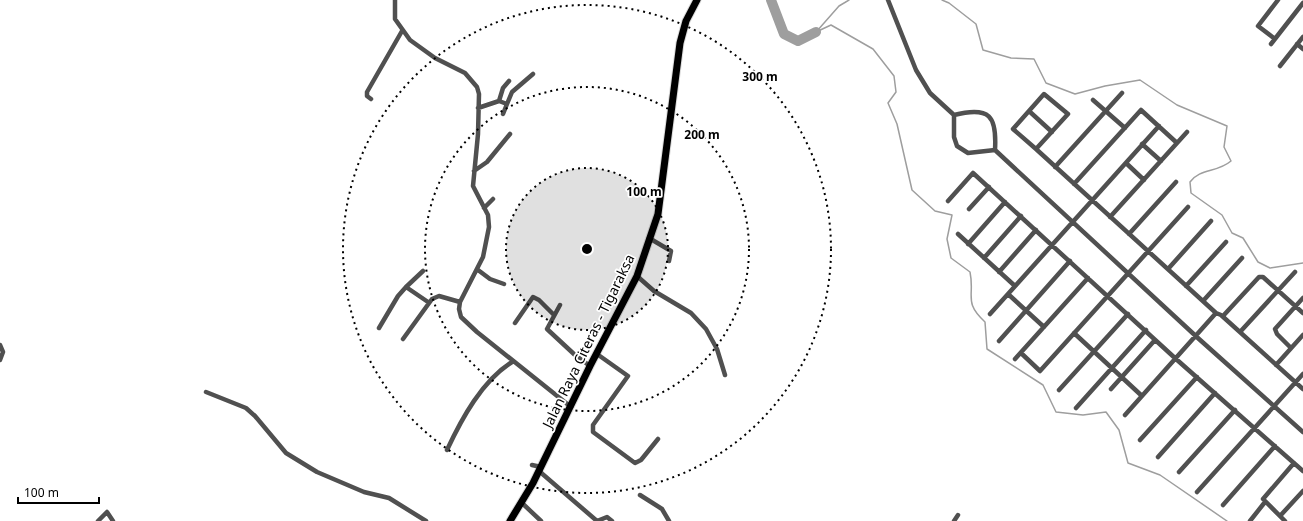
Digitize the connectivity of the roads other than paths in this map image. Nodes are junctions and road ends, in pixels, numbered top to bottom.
1 (395, 0) edge
2 (697, 0) edge
3 (888, 0) edge
4 (1278, 0) edge
5 (1303, 3) edge
6 (402, 30) junction
7 (1303, 37) edge
8 (1275, 39) junction
9 (1271, 44) dead end
10 (1297, 44) junction
11 (1303, 48) edge
12 (1280, 66) dead end
13 (533, 74) dead end
14 (508, 81) dead end
15 (1122, 93) dead end
16 (371, 99) dead end
17 (1093, 100) dead end
18 (499, 101) junction
19 (507, 104) junction
20 (478, 108) junction
21 (1029, 111) junction
22 (1106, 111) junction
23 (504, 114) dead end
24 (954, 115) junction
25 (1158, 126) junction
26 (1125, 128) junction
27 (1052, 132) junction
28 (1187, 132) dead end
29 (510, 134) dead end
30 (1177, 143) junction
31 (1142, 144) junction
32 (1036, 149) junction
33 (995, 150) junction
34 (1161, 161) junction
35 (1126, 163) junction
36 (1056, 167) junction
37 (474, 172) junction
38 (1144, 180) junction
39 (1176, 182) dead end
40 (1074, 184) junction
41 (989, 187) junction
42 (493, 198) dead end
43 (1092, 200) junction
44 (948, 201) dead end
45 (1005, 202) junction
46 (1188, 207) dead end
47 (484, 208) junction
48 (969, 209) dead end
49 (1021, 216) junction
50 (1110, 217) junction
51 (1211, 221) dead end
52 (1073, 222) junction
53 (1036, 230) junction
54 (958, 234) dead end
55 (1129, 234) junction
56 (649, 238) junction
57 (1226, 242) dead end
58 (968, 244) junction
59 (1052, 244) junction
60 (1148, 251) junction
61 (984, 258) junction
62 (1242, 258) dead end
63 (669, 261) dead end
64 (1070, 261) junction
65 (1168, 269) junction
66 (478, 270) junction
67 (423, 271) dead end
68 (999, 272) junction
69 (1295, 272) dead end
70 (1128, 273) junction
71 (637, 276) junction
72 (1088, 278) junction
73 (504, 284) dead end
74 (1015, 286) junction
75 (1186, 286) junction
76 (406, 287) junction
77 (1278, 291) junction
78 (1008, 294) junction
79 (1108, 296) junction
80 (1303, 298) edge
81 (1203, 301) junction
82 (428, 302) junction
83 (460, 302) junction
84 (560, 305) dead end
85 (1295, 306) junction
86 (1026, 310) junction
87 (1216, 313) junction
88 (1303, 313) edge
89 (990, 314) dead end
90 (1128, 314) junction
91 (554, 315) junction
92 (1223, 316) junction
93 (515, 323) dead end
94 (1044, 327) junction
95 (379, 328) dead end
96 (1146, 330) junction
97 (1240, 332) junction
98 (1074, 334) junction
99 (1303, 335) edge
100 (1195, 336) junction
101 (403, 339) dead end
102 (1156, 340) junction
103 (999, 341) dead end
104 (0, 345) edge
105 (1291, 348) junction
106 (1094, 352) junction
107 (1021, 353) junction
108 (596, 354) junction
109 (1176, 359) junction
110 (0, 360) edge
111 (1015, 360) dead end
112 (512, 362) junction
113 (1276, 364) junction
114 (590, 366) junction
115 (1112, 368) junction
116 (1303, 374) edge
117 (725, 375) dead end
118 (1196, 377) junction
119 (1122, 378) junction
120 (1295, 382) junction
121 (1111, 389) dead end
122 (1303, 389) edge
123 (1059, 390) dead end
124 (206, 392) dead end
125 (1215, 393) junction
126 (1142, 396) junction
127 (1275, 406) junction
128 (571, 408) junction
129 (1076, 408) dead end
130 (1235, 410) junction
131 (1125, 415) dead end
132 (1255, 428) junction
133 (1303, 432) edge
134 (658, 439) dead end
135 (1140, 440) dead end
136 (1275, 446) junction
137 (447, 450) dead end
138 (1158, 458) dead end
139 (1294, 464) junction
140 (532, 465) dead end
141 (540, 469) junction
142 (1303, 471) edge
143 (1179, 472) dead end
144 (1303, 491) edge
145 (1197, 492) dead end
146 (640, 495) dead end
147 (1265, 502) junction
148 (522, 503) junction
149 (1223, 505) dead end
150 (958, 514) dead end
151 (1280, 516) junction
152 (98, 521) edge
153 (113, 521) edge
154 (426, 521) edge
155 (510, 521) edge
156 (541, 521) edge
157 (612, 521) edge
158 (669, 521) edge
159 (954, 521) edge
160 (1250, 521) edge
161 (1285, 521) edge

1 - 6 street
2 - 56 main road, Jalan Raya Citeras - Tigaraksa
3 - 24 street
4 - 8 street
5 - 8 street
6 - 16 street
6 - 20 street
7 - 10 street
8 - 9 street
10 - 11 street
10 - 12 street
13 - 19 street
14 - 18 street
15 - 22 street
17 - 22 street
18 - 19 street
18 - 20 street
19 - 23 street
20 - 37 street
21 - 27 street
21 - 27 street
21 - 32 street
22 - 26 street
22 - 36 street
24 - 33 street
24 - 33 street
25 - 26 street
25 - 30 street
25 - 31 street
26 - 40 street
27 - 32 street
28 - 30 street
29 - 37 street
30 - 34 street
31 - 34 street
31 - 35 street
32 - 36 street
33 - 52 street
34 - 38 street
35 - 38 street
35 - 43 street
36 - 40 street
37 - 47 street
38 - 50 street
39 - 55 street
40 - 43 street
41 - 44 street
41 - 45 street
41 - 48 street
42 - 47 street
43 - 50 street
43 - 52 street
45 - 49 street
45 - 58 street
46 - 60 street
47 - 66 street
49 - 53 street
49 - 61 street
50 - 55 street
51 - 65 street
52 - 59 street
52 - 70 street
53 - 59 street
53 - 68 street
54 - 58 street
55 - 60 street
56 - 63 street
56 - 71 main road, Jalan Raya Citeras - Tigaraksa
57 - 75 street
58 - 61 street
59 - 64 street
59 - 74 street
60 - 65 street
60 - 70 street
61 - 68 street
62 - 81 street
64 - 72 street
64 - 86 street
65 - 75 street
66 - 73 street
66 - 83 street
67 - 76 street
68 - 74 street
69 - 77 street
70 - 79 street
70 - 100 street
71 - 108 main road, Jalan Raya Citeras - Tigaraksa
71 - 117 street
72 - 79 street
72 - 94 street
74 - 78 street
75 - 81 street
76 - 82 street
76 - 95 street
77 - 85 street
77 - 92 street
77 - 97 street
78 - 86 street
78 - 89 street
79 - 90 street
79 - 98 street
80 - 85 street
81 - 87 street
82 - 83 street
82 - 101 street
83 - 112 street
84 - 91 street
85 - 88 street
85 - 105 street
86 - 94 street
86 - 103 street
87 - 92 street
87 - 100 street
90 - 96 street
90 - 106 street
91 - 93 street
91 - 114 street
92 - 97 street
94 - 107 street
96 - 102 street
96 - 115 street
97 - 113 street
98 - 106 street
98 - 107 street
99 - 105 street
100 - 109 street
100 - 127 street
102 - 109 street
102 - 119 street
104 - 110 street
105 - 113 street
106 - 115 street
106 - 123 street
107 - 111 street
108 - 114 main road, Jalan Raya Citeras - Tigaraksa
108 - 134 street
109 - 118 street
109 - 126 street
112 - 128 street
112 - 137 street
113 - 120 street
114 - 128 main road, Jalan Raya Citeras - Tigaraksa
115 - 119 street
115 - 129 street
116 - 120 street
118 - 125 street
118 - 135 street
119 - 121 street
119 - 126 street
120 - 122 street
120 - 127 street
124 - 154 street
125 - 130 street
125 - 138 street
126 - 131 street
127 - 132 street
127 - 133 street
128 - 141 main road, Jalan Raya Citeras - Tigaraksa
130 - 132 street
130 - 143 street
132 - 136 street
132 - 145 street
136 - 139 street
136 - 149 street
139 - 142 street
139 - 147 street
140 - 141 street
141 - 148 main road, Jalan Raya Citeras - Tigaraksa
141 - 157 street
144 - 151 street
146 - 158 street
147 - 151 street
147 - 160 street
148 - 155 main road, Jalan Raya Citeras - Tigaraksa
148 - 156 street
150 - 159 street
151 - 161 street
152 - 153 street

